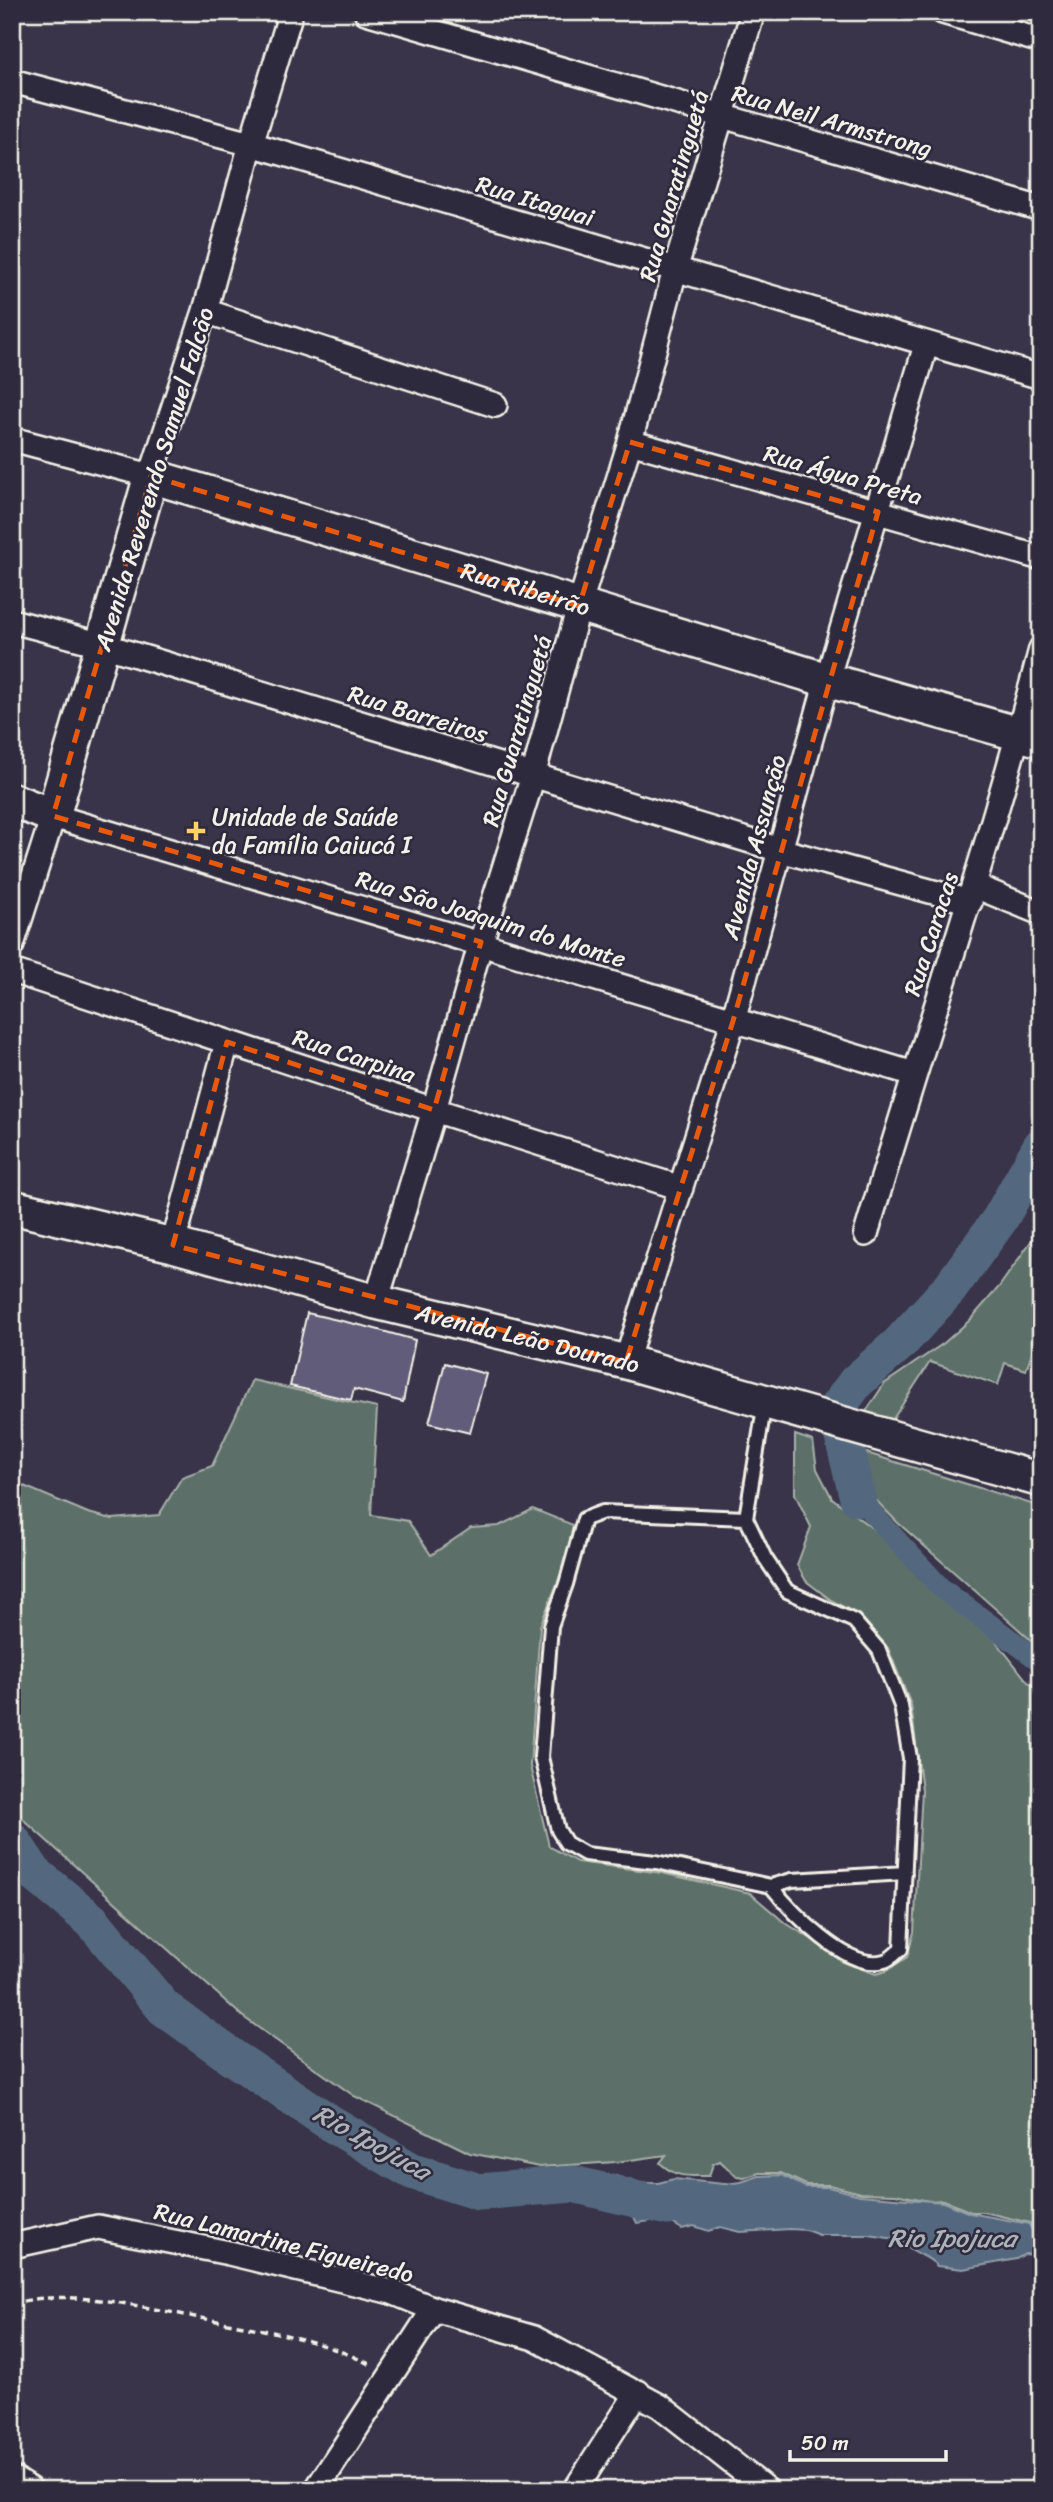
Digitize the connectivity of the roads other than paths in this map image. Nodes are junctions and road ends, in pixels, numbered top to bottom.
1 (291, 12) edge
2 (366, 12) edge
3 (753, 12) edge
4 (943, 12) edge
5 (1041, 41) edge
6 (12, 81) edge
7 (721, 116) junction
8 (251, 144) junction
9 (1041, 209) edge
10 (676, 270) junction
11 (205, 311) junction
12 (926, 345) junction
13 (1041, 377) edge
14 (495, 405) dead end
15 (12, 439) edge
16 (630, 442) junction
17 (151, 477) junction
18 (878, 512) junction
19 (1041, 558) edge
20 (579, 606) junction
21 (12, 621) edge
22 (103, 646) junction
23 (1041, 649) edge
24 (827, 680) junction
25 (1030, 737) edge
26 (533, 776) junction
27 (12, 800) edge
28 (53, 816) junction
29 (780, 850) junction
30 (973, 894) junction
31 (1041, 913) edge
32 (481, 942) junction
33 (12, 945) edge
34 (12, 971) edge
35 (733, 1021) junction
36 (227, 1042) junction
37 (914, 1074) junction
38 (434, 1110) junction
39 (681, 1188) junction
40 (12, 1207) edge
41 (866, 1234) dead end
42 (173, 1245) junction
43 (376, 1302) junction
44 (626, 1362) junction
45 (765, 1402) junction
46 (1041, 1480) edge
47 (746, 1518) junction
48 (905, 1873) junction
49 (771, 1886) junction
50 (22, 2243) edge
51 (434, 2309) junction
52 (638, 2392) junction
53 (12, 2478) edge
54 (31, 2490) edge
55 (316, 2490) edge
56 (575, 2490) edge
57 (767, 2490) edge

1 - 8 street, Avenida Reverendo Samuel Falcão
2 - 7 street, Rua Neil Armstrong
3 - 7 street, Rua Guaratinguetá
4 - 5 street
6 - 8 street, Rua Itaguai
7 - 9 street, Rua Neil Armstrong
7 - 10 street, Rua Guaratinguetá
8 - 10 street, Rua Itaguai
8 - 11 street, Avenida Reverendo Samuel Falcão
10 - 12 street, Rua Itaguai
10 - 16 street, Rua Guaratinguetá
11 - 14 street
11 - 17 street, Avenida Reverendo Samuel Falcão
12 - 13 street, Rua Itaguai
12 - 18 street, Avenida Assunção
15 - 17 street, Rua Ribeirão
16 - 18 street, Rua Água Preta
16 - 20 street, Rua Guaratinguetá
17 - 20 main road, Rua Ribeirão
17 - 22 main road, Avenida Reverendo Samuel Falcão
18 - 19 street, Rua Água Preta
18 - 24 street, Avenida Assunção
20 - 24 main road, Rua Ribeirão
20 - 26 street, Rua Guaratinguetá
21 - 22 street, Rua Barreiros
22 - 26 street, Rua Barreiros
22 - 28 main road, Avenida Reverendo Samuel Falcão
23 - 25 street, Rua Caracas
24 - 25 main road, Rua Ribeirão
24 - 29 street, Avenida Assunção
25 - 30 street, Rua Caracas
26 - 29 street, Rua Barreiros
26 - 32 street, Rua Guaratinguetá
27 - 28 main road
28 - 32 street, Rua São Joaquim do Monte
28 - 33 street, Avenida Reverendo Samuel Falcão
29 - 30 street, Rua Barreiros
29 - 35 street, Avenida Assunção
30 - 31 street, Rua Barreiros
30 - 37 street, Rua Caracas
32 - 35 street, Rua São Joaquim do Monte
32 - 38 street, Rua Guaratinguetá
34 - 36 street, Rua Carpina
35 - 37 street, Rua São Joaquim do Monte
35 - 39 street, Avenida Assunção
36 - 38 street, Rua Carpina
36 - 42 street
37 - 41 street, Rua Caracas
38 - 39 street, Rua Carpina
38 - 43 street, Rua Guaratinguetá
39 - 44 street, Avenida Assunção
40 - 42 main road, Avenida Leão Dourado
42 - 43 main road, Avenida Leão Dourado
43 - 44 main road, Avenida Leão Dourado
44 - 45 main road, Avenida Leão Dourado
45 - 46 main road, Avenida Leão Dourado
45 - 47 lane
47 - 48 lane
47 - 49 lane
48 - 49 lane
48 - 49 lane
50 - 51 street, Rua Lamartine Figueiredo
51 - 52 street, Rua Lamartine Figueiredo
51 - 55 street
52 - 56 street
52 - 57 street, Rua Lamartine Figueiredo
53 - 54 street

